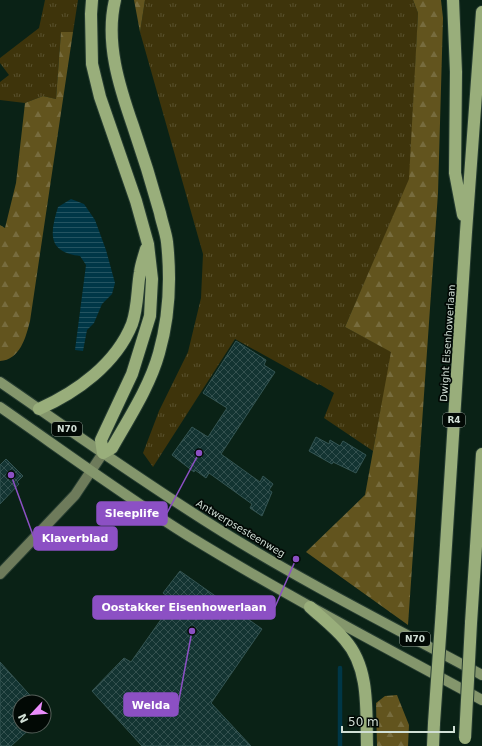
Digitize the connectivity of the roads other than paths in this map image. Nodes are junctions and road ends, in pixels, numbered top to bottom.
1 (92, 0) edge
2 (115, 0) edge
3 (453, 0) edge
4 (482, 12) edge
5 (466, 232) junction
6 (148, 244) junction
7 (0, 382) edge
8 (0, 407) edge
9 (39, 409) junction
10 (103, 454) junction
11 (482, 454) edge
12 (91, 471) junction
13 (0, 574) edge
14 (310, 607) junction
15 (482, 675) edge
16 (482, 700) edge
17 (465, 742) edge
18 (367, 746) edge
19 (433, 746) edge

1 - 6 highway
2 - 10 highway
3 - 5 highway
4 - 5 highway, Dwight Eisenhowerlaan / R4
5 - 19 highway, Dwight Eisenhowerlaan / R4, bridge
6 - 9 highway
6 - 10 highway
7 - 9 main road, Antwerpsesteenweg / N70
8 - 12 main road, N70
9 - 10 main road, Antwerpsesteenweg / N70
10 - 12 street
10 - 15 main road, Antwerpsesteenweg / N70
11 - 17 highway, bridge
12 - 13 street
12 - 14 main road, N70
14 - 16 main road, N70
14 - 18 highway

